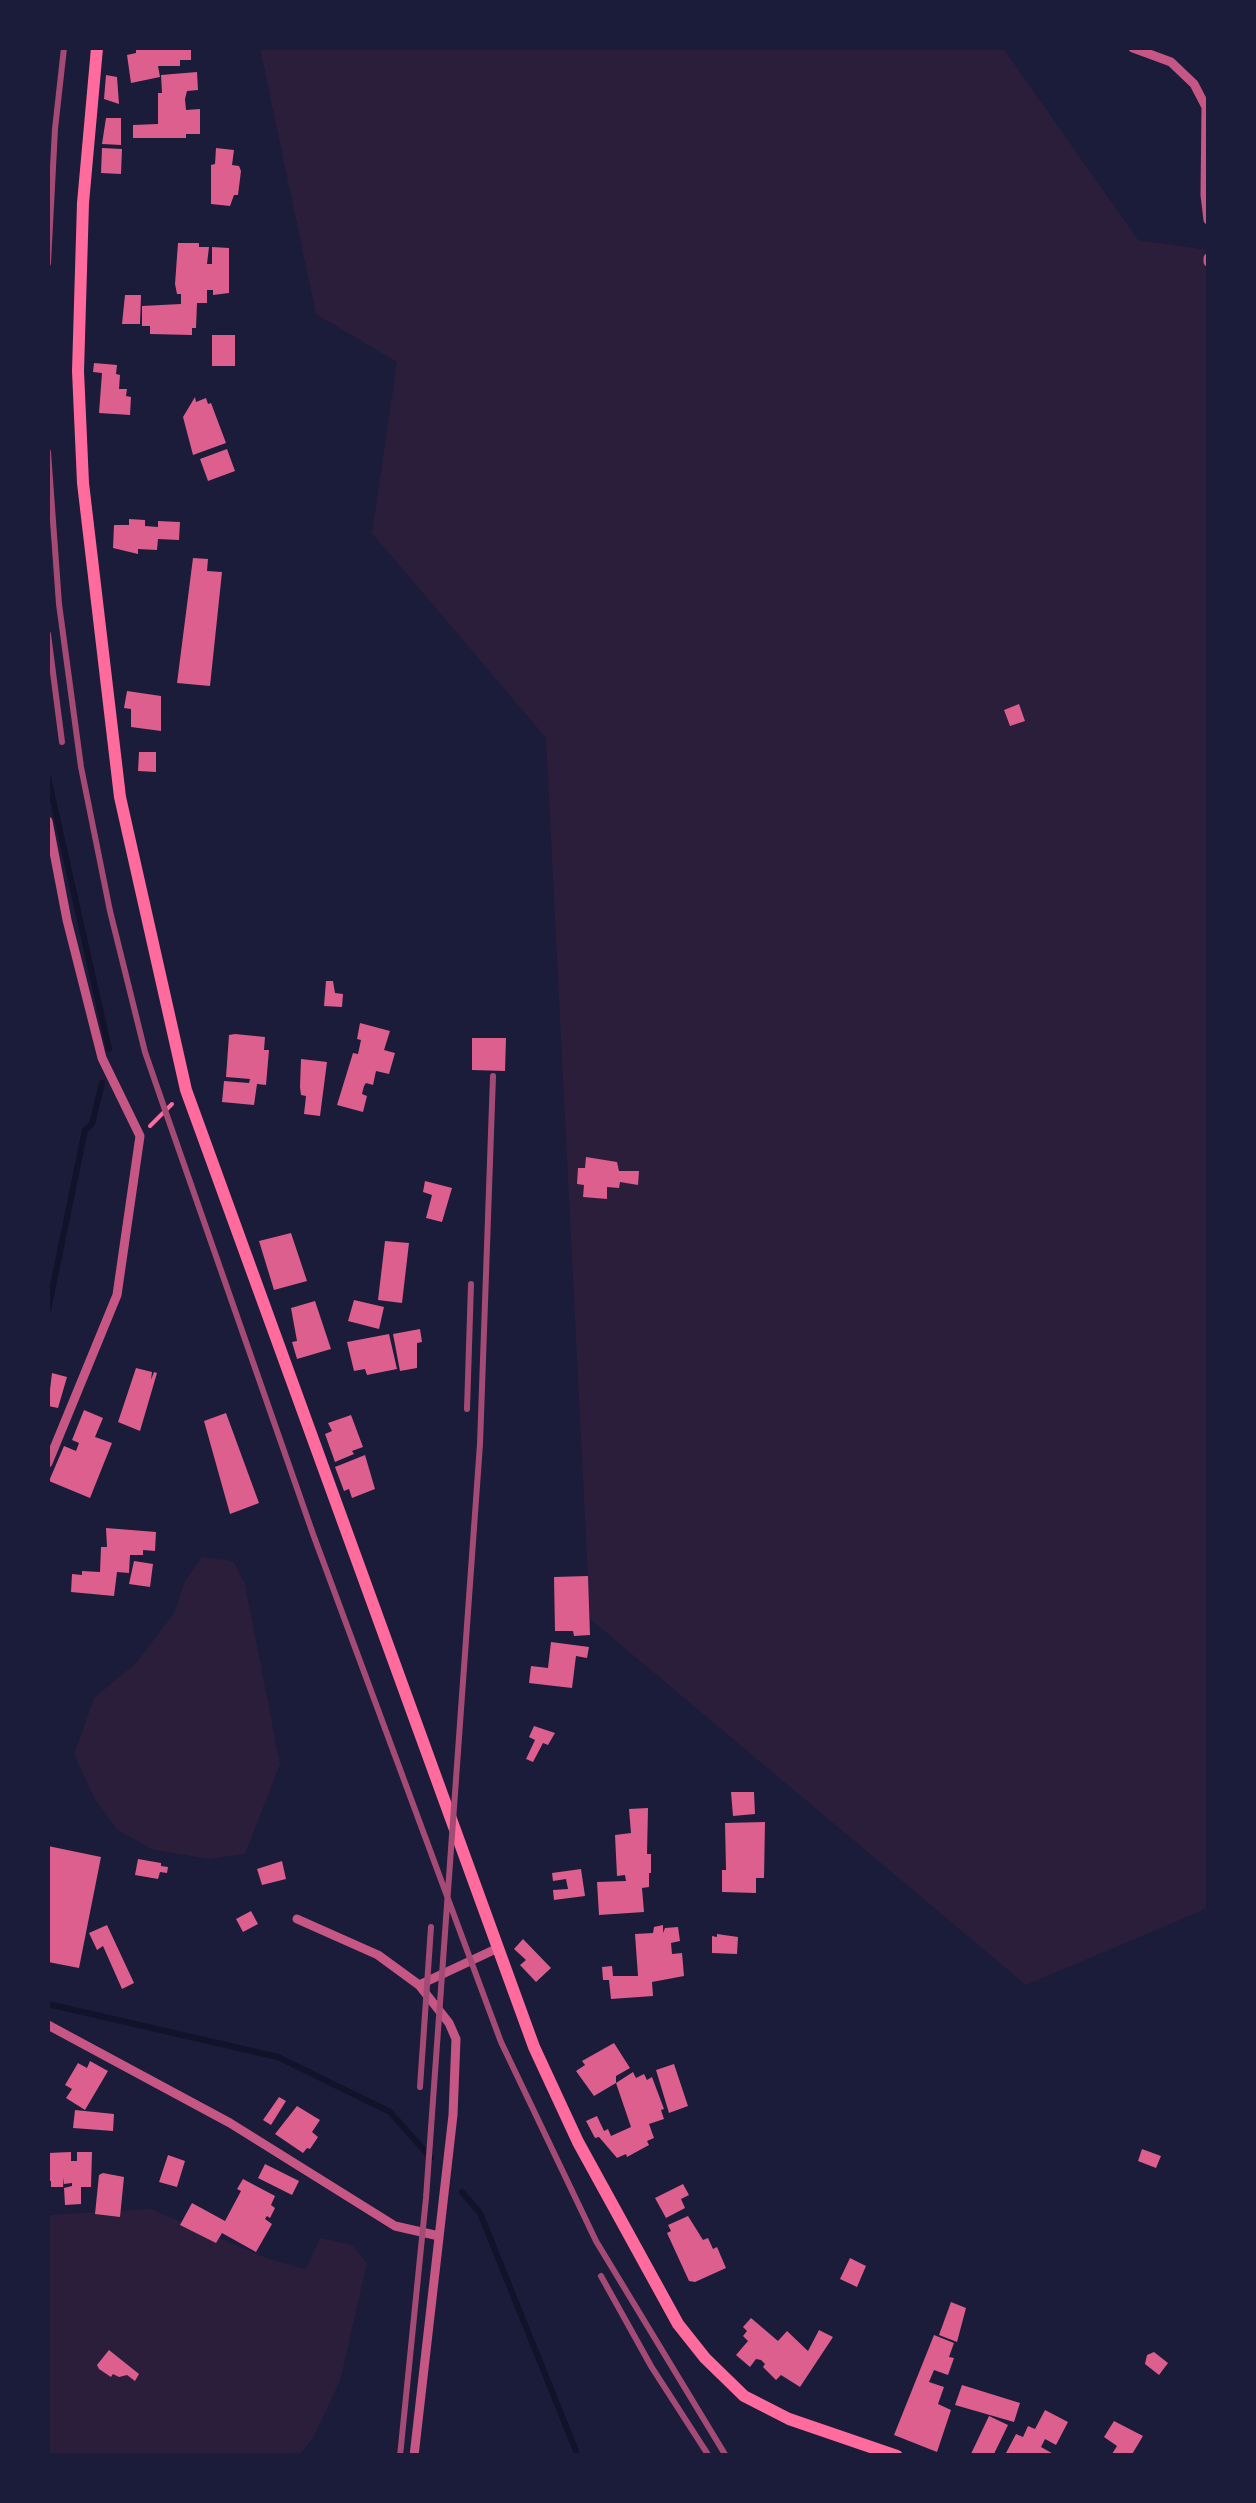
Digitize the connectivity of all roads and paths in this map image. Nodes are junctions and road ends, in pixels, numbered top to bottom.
1 (96, 48) edge
2 (1133, 48) edge
3 (1208, 220) edge
4 (48, 822) edge
5 (186, 1090) junction
6 (140, 1136) junction
7 (48, 1463) edge
8 (298, 1920) dead end
9 (498, 1948) junction
10 (419, 1985) junction
11 (48, 2025) edge
12 (439, 2236) junction
13 (414, 2456) edge
14 (897, 2456) edge

1 - 5 main road
2 - 3 street
4 - 6 street
5 - 6 path
5 - 9 main road
6 - 7 street
8 - 10 street
9 - 10 street
9 - 14 main road
10 - 12 street
11 - 12 street
12 - 13 street

